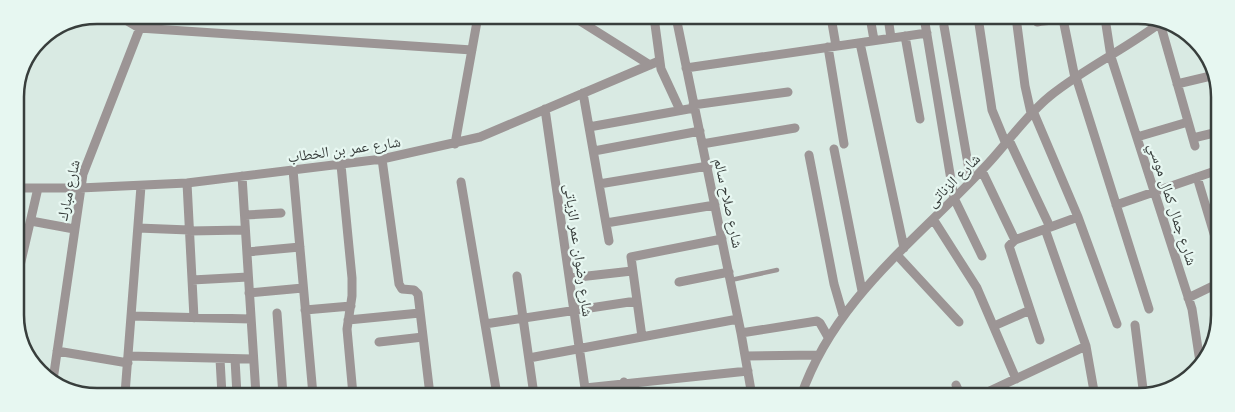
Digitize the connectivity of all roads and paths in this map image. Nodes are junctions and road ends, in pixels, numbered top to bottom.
1 (132, 24) edge
2 (141, 24) edge
3 (477, 24) edge
4 (585, 24) edge
5 (655, 24) edge
6 (678, 24) edge
7 (831, 24) edge
8 (871, 24) edge
9 (889, 24) edge
10 (925, 24) edge
11 (979, 24) edge
12 (1017, 24) edge
13 (1064, 24) edge
14 (1106, 24) edge
15 (944, 26) dead end
16 (1156, 26) edge
17 (1160, 27) edge
18 (139, 28) junction
19 (927, 33) junction
20 (905, 36) junction
21 (891, 38) junction
22 (874, 40) junction
23 (860, 42) junction
24 (832, 47) junction
25 (472, 50) junction
26 (1110, 57) junction
27 (659, 61) junction
28 (650, 65) junction
29 (686, 68) junction
30 (1208, 77) edge
31 (1075, 78) junction
32 (1178, 84) junction
33 (583, 92) junction
34 (788, 92) dead end
35 (694, 106) junction
36 (545, 109) junction
37 (680, 110) junction
38 (1032, 112) junction
39 (920, 119) dead end
40 (1188, 122) junction
41 (589, 127) junction
42 (795, 128) dead end
43 (700, 131) junction
44 (1211, 135) edge
45 (1137, 137) junction
46 (1008, 142) junction
47 (455, 144) junction
48 (702, 144) junction
49 (844, 144) dead end
50 (834, 149) dead end
51 (594, 152) junction
52 (808, 155) dead end
53 (382, 159) junction
54 (340, 165) junction
55 (708, 166) junction
56 (293, 170) junction
57 (982, 171) junction
58 (1211, 172) edge
59 (242, 176) junction
60 (1197, 177) junction
61 (971, 181) junction
62 (461, 182) dead end
63 (187, 183) junction
64 (599, 184) junction
65 (141, 186) junction
66 (24, 188) edge
67 (38, 188) junction
68 (80, 188) junction
69 (1153, 190) junction
70 (954, 198) junction
71 (716, 205) junction
72 (1116, 205) junction
73 (281, 213) dead end
74 (245, 215) junction
75 (1078, 217) junction
76 (932, 219) junction
77 (31, 221) junction
78 (606, 224) junction
79 (1211, 224) edge
80 (138, 228) junction
81 (1047, 228) junction
82 (74, 229) junction
83 (189, 230) junction
84 (245, 230) junction
85 (722, 239) junction
86 (1015, 240) junction
87 (609, 241) dead end
88 (300, 247) junction
89 (24, 249) edge
90 (901, 251) junction
91 (247, 252) junction
92 (982, 256) dead end
93 (777, 270) dead end
94 (632, 271) junction
95 (517, 276) dead end
96 (730, 276) junction
97 (248, 277) junction
98 (570, 278) junction
99 (192, 280) junction
100 (679, 282) dead end
101 (1211, 287) edge
102 (303, 288) junction
103 (862, 291) junction
104 (249, 293) junction
105 (1188, 298) junction
106 (636, 301) junction
107 (351, 306) junction
108 (305, 310) junction
109 (574, 310) junction
110 (1030, 310) junction
111 (1149, 310) dead end
112 (277, 313) dead end
113 (420, 313) junction
114 (844, 315) junction
115 (131, 316) junction
116 (194, 318) junction
117 (523, 318) junction
118 (251, 319) junction
119 (738, 319) junction
120 (348, 320) junction
121 (959, 322) dead end
122 (485, 324) junction
123 (1117, 324) dead end
124 (1135, 325) dead end
125 (994, 326) junction
126 (741, 333) junction
127 (423, 337) junction
128 (642, 337) junction
129 (828, 337) junction
130 (1040, 340) dead end
131 (379, 342) dead end
132 (1086, 346) junction
133 (580, 349) junction
134 (57, 351) junction
135 (818, 355) junction
136 (746, 356) junction
137 (1199, 356) edge
138 (529, 358) junction
139 (220, 359) junction
140 (235, 359) junction
141 (253, 359) junction
142 (128, 360) junction
143 (748, 371) junction
144 (54, 374) edge
145 (1016, 379) junction
146 (624, 382) junction
147 (956, 385) dead end
148 (126, 388) edge
149 (222, 388) edge
150 (237, 388) edge
151 (255, 388) edge
152 (282, 388) edge
153 (312, 388) edge
154 (352, 388) edge
155 (429, 388) edge
156 (496, 388) edge
157 (533, 388) edge
158 (586, 388) edge
159 (599, 388) edge
160 (625, 388) edge
161 (751, 388) edge
162 (804, 388) edge
163 (957, 388) edge
164 (997, 388) edge
165 (1093, 388) edge
166 (1143, 388) edge

1 - 18 street
2 - 18 street, شارع مبارك
3 - 25 street
4 - 28 street
5 - 27 street
6 - 29 street, شارع صلاح سالم
7 - 24 street
8 - 22 street
9 - 21 street
10 - 19 street
11 - 46 street
12 - 38 street
13 - 31 street
14 - 26 street, شارع جمال كمال موسي
15 - 61 street
16 - 26 street, شارع الزناتى
17 - 32 street
18 - 25 street
18 - 68 street, شارع مبارك
19 - 20 street
19 - 70 street
20 - 21 street
20 - 39 street
21 - 22 street
22 - 23 street
23 - 24 street
23 - 90 street
24 - 29 street
24 - 49 street
25 - 47 street
26 - 31 street, شارع الزناتى
26 - 45 street, شارع جمال كمال موسي
27 - 28 street, شارع عمر بن الخطاب
27 - 37 street
28 - 33 street, شارع عمر بن الخطاب
29 - 35 street, شارع صلاح سالم
30 - 32 street
31 - 38 street, شارع الزناتى
31 - 72 street
32 - 40 street
33 - 36 street, شارع عمر بن الخطاب
33 - 41 street
34 - 35 street
35 - 37 street
35 - 43 street, شارع صلاح سالم
36 - 47 street, شارع عمر بن الخطاب
36 - 98 street, شارع رضوان عمر الزياتى
37 - 41 street
38 - 46 street, شارع الزناتى
38 - 75 street
40 - 44 street
40 - 45 street
41 - 51 street
42 - 48 street
43 - 48 street, شارع صلاح سالم
43 - 51 street
45 - 69 street, شارع جمال كمال موسي
46 - 57 street, شارع الزناتى
46 - 81 street
47 - 53 street, شارع عمر بن الخطاب
48 - 55 street, شارع صلاح سالم
50 - 103 street
51 - 64 street
52 - 114 street
53 - 54 street, شارع عمر بن الخطاب
53 - 113 street
54 - 56 street, شارع عمر بن الخطاب
54 - 107 street
55 - 64 street
55 - 71 street, شارع صلاح سالم
56 - 59 street, شارع عمر بن الخطاب
56 - 88 street
57 - 61 street, شارع الزناتى
57 - 86 street
58 - 60 street
59 - 63 street, شارع عمر بن الخطاب
59 - 74 street
60 - 69 street
60 - 79 street
61 - 70 street, شارع الزناتى
62 - 122 street
63 - 65 street, شارع عمر بن الخطاب
63 - 83 street
64 - 78 street
65 - 68 street, شارع عمر بن الخطاب
65 - 80 street
66 - 67 street, شارع عمر بن الخطاب
67 - 68 street, شارع عمر بن الخطاب
67 - 77 street
68 - 82 street, شارع مبارك
69 - 72 street
69 - 105 street, شارع جمال كمال موسي
70 - 76 street, شارع الزناتى
70 - 92 street
71 - 78 street
71 - 85 street, شارع صلاح سالم
72 - 111 street
73 - 74 street
74 - 84 street
75 - 81 street
75 - 123 street
76 - 90 street, شارع الزناتى
76 - 125 street
77 - 82 street
77 - 89 street
78 - 87 street
80 - 83 street
80 - 115 street
81 - 86 street
81 - 132 street
82 - 134 street, شارع مبارك
83 - 84 street
83 - 99 street
84 - 91 street
85 - 94 street
85 - 96 street, شارع صلاح سالم
86 - 110 street
88 - 91 street
88 - 102 street
90 - 103 street, شارع الزناتى
90 - 121 street
91 - 97 street
93 - 96 lane
94 - 98 street
94 - 106 street
95 - 117 street
96 - 100 street
96 - 119 street, شارع صلاح سالم
97 - 99 street
97 - 104 street
98 - 109 street, شارع رضوان عمر الزياتى
99 - 116 street
101 - 105 street
102 - 104 street
102 - 108 street
103 - 114 street, شارع الزناتى
104 - 118 street
105 - 137 street, شارع جمال كمال موسي
106 - 109 street
106 - 128 street
107 - 108 street
107 - 120 street
108 - 153 street
109 - 117 street
109 - 133 street, شارع رضوان عمر الزياتى
110 - 125 street
110 - 130 street
112 - 152 street
113 - 120 street
113 - 127 street
114 - 129 street, شارع الزناتى
115 - 116 street
115 - 142 street
116 - 118 street
117 - 122 street
117 - 138 street
118 - 141 street
119 - 126 street, شارع صلاح سالم
119 - 128 street
120 - 154 street
122 - 156 street
124 - 166 street
125 - 145 street
126 - 129 street
126 - 136 street, شارع صلاح سالم
127 - 131 street
127 - 155 street
128 - 133 street
129 - 135 street, شارع الزناتى
132 - 145 street
132 - 165 street
133 - 138 street
133 - 158 street, شارع رضوان عمر الزياتى
134 - 142 street
134 - 144 street, شارع مبارك
135 - 136 street
135 - 162 street, شارع الزناتى
136 - 143 street, شارع صلاح سالم
138 - 157 street
139 - 140 street
139 - 142 street
139 - 149 street
140 - 141 street
140 - 150 street
141 - 151 street
142 - 148 street
143 - 146 street
143 - 161 street, شارع صلاح سالم
145 - 164 street
146 - 159 street
146 - 160 street
147 - 163 street

